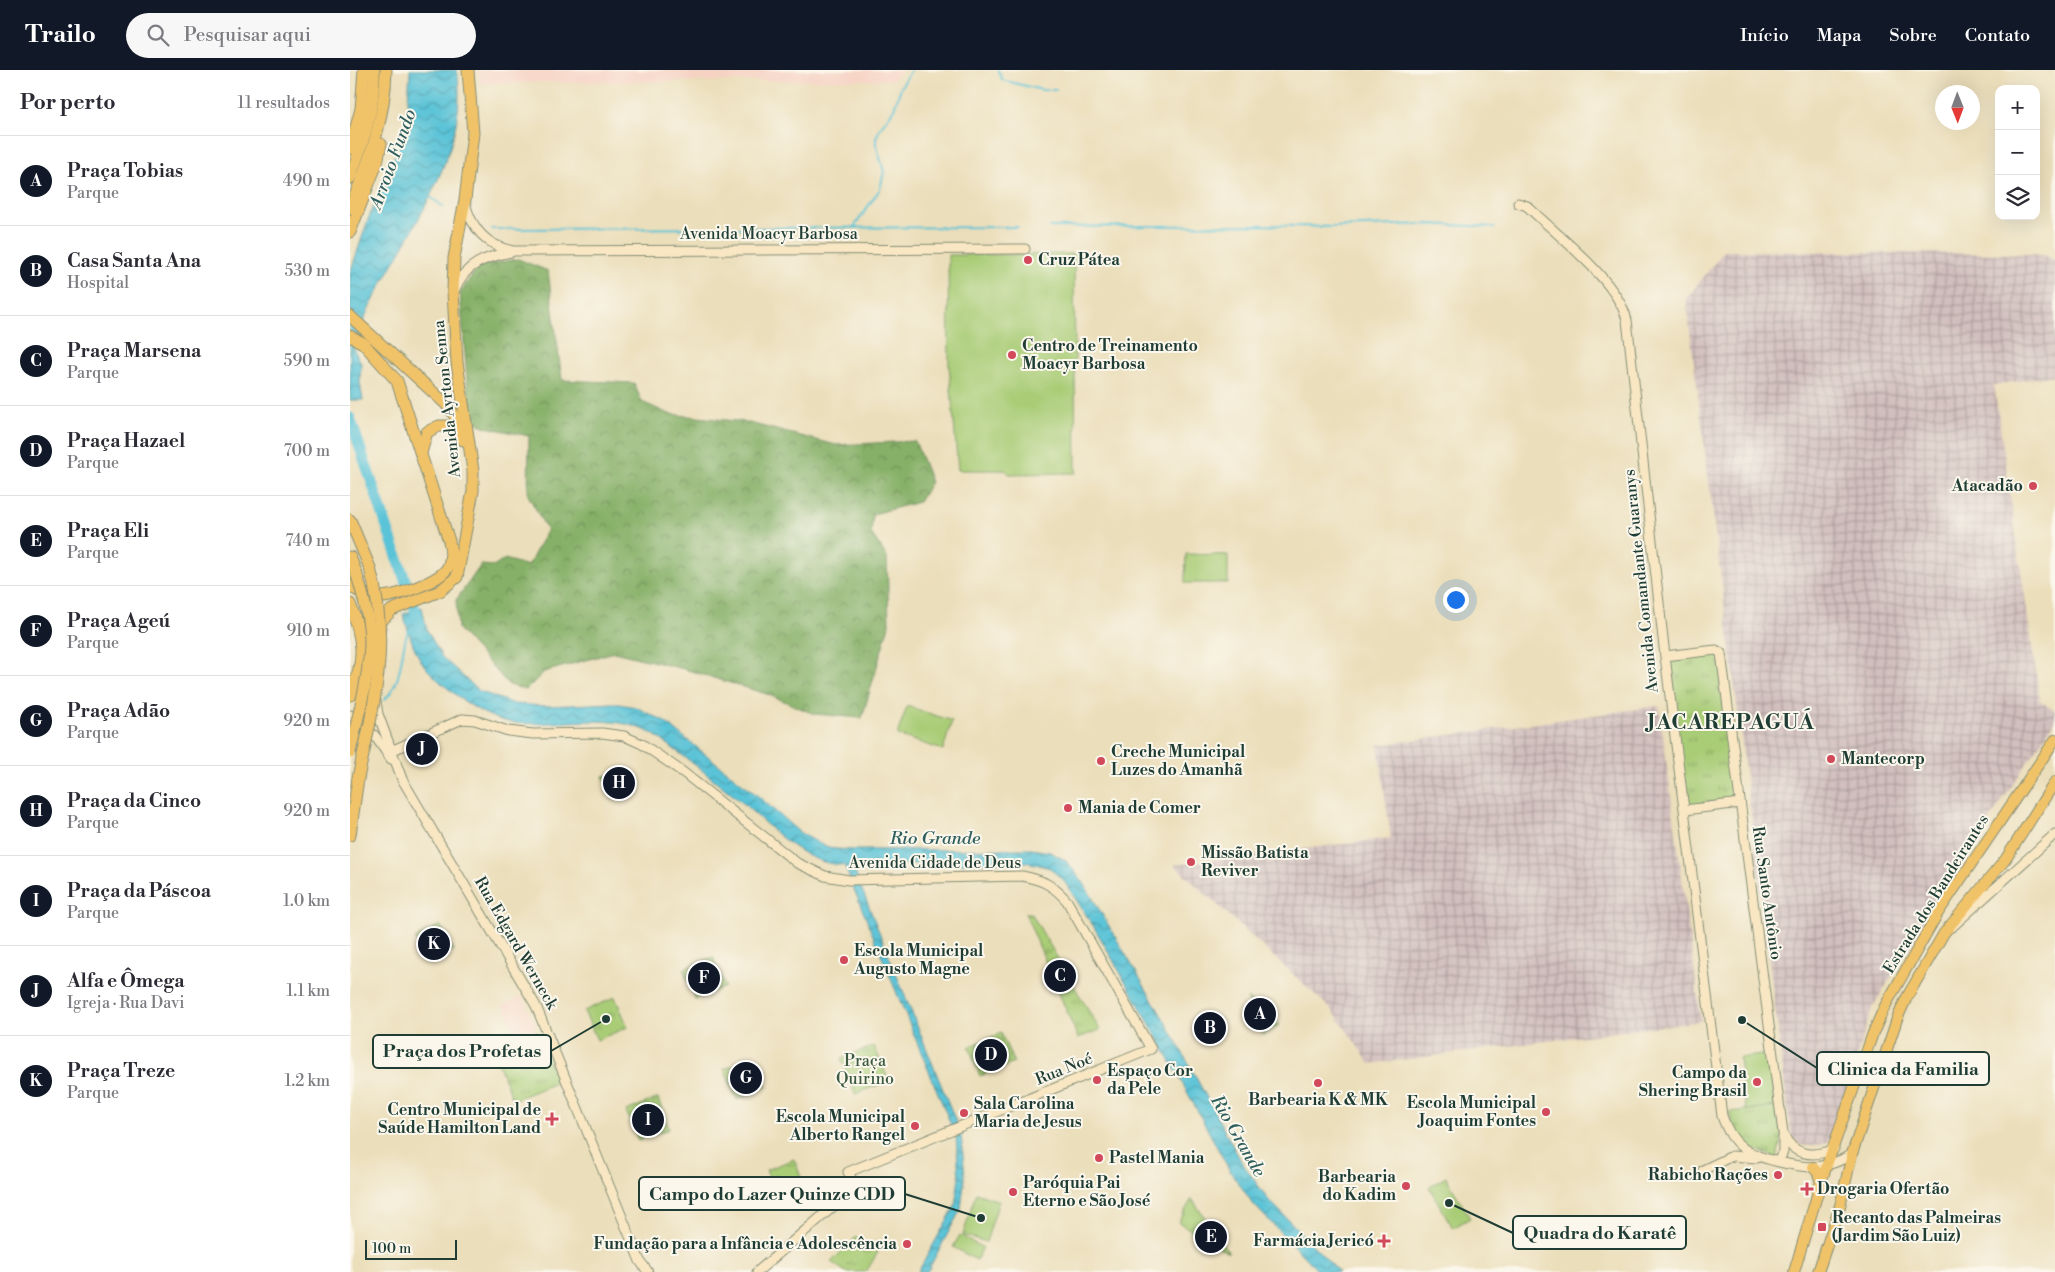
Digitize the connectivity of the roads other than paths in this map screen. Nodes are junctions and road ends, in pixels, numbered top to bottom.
1 (364, 70) edge
2 (374, 70) edge
3 (386, 70) edge
4 (468, 70) edge
5 (381, 122) junction
6 (350, 149) edge
7 (350, 178) edge
8 (465, 200) junction
9 (1518, 203) dead end
10 (350, 208) edge
11 (350, 232) edge
12 (1024, 249) dead end
13 (513, 251) junction
14 (454, 292) junction
15 (350, 316) edge
16 (350, 336) edge
17 (466, 434) junction
18 (470, 452) junction
19 (420, 457) junction
20 (350, 520) edge
21 (350, 557) edge
22 (350, 585) edge
23 (350, 604) edge
24 (382, 620) joint
25 (1664, 656) junction
26 (374, 673) junction
27 (350, 690) edge
28 (350, 695) edge
29 (350, 715) edge
30 (2055, 740) edge
31 (392, 751) junction
32 (350, 754) edge
33 (396, 766) junction
34 (2055, 782) edge
35 (1740, 803) junction
36 (1685, 810) junction
37 (2055, 834) edge
38 (350, 835) edge
39 (1944, 933) junction
40 (1151, 1049) joint
41 (1783, 1133) junction
42 (1834, 1149) junction
43 (1798, 1151) junction
44 (1852, 1154) junction
45 (1768, 1159) junction
46 (1779, 1160) junction
47 (1798, 1164) junction
48 (1829, 1164) junction
49 (1813, 1167) junction
50 (1703, 1170) dead end
51 (1821, 1182) junction
52 (640, 1260) junction
53 (641, 1272) edge
54 (648, 1272) edge
55 (756, 1272) edge
56 (1794, 1272) edge
57 (1818, 1272) edge

1 - 6 highway
2 - 7 highway
3 - 5 highway
4 - 8 highway, Avenida Ayrton Senna
5 - 10 highway
5 - 11 highway
8 - 13 street, Avenida Moacyr Barbosa
8 - 14 highway, Avenida Ayrton Senna
9 - 25 street, Avenida Comandante Guaranys
12 - 13 street, Avenida Moacyr Barbosa
13 - 14 street, Avenida Moacyr Barbosa
14 - 17 highway, Avenida Ayrton Senna
15 - 17 highway
16 - 19 highway
17 - 18 highway, Avenida Ayrton Senna
18 - 19 highway
18 - 24 highway, Avenida Ayrton Senna
19 - 22 highway
20 - 38 highway, bridge
21 - 32 highway, bridge
23 - 27 highway
24 - 26 highway, Rua Edgard Werneck
25 - 35 street, Rua Santo Antônio
25 - 36 street, Avenida Comandante Guaranys
26 - 28 highway
26 - 31 street, Rua Edgard Werneck
29 - 33 street
30 - 42 main road, Estrada dos Bandeirantes
31 - 33 street, Rua Edgard Werneck
31 - 40 street, Avenida Cidade de Deus
33 - 52 street, Rua Edgard Werneck
34 - 39 main road, Estrada dos Bandeirantes
35 - 36 street
35 - 41 street, Rua Santo Antônio
36 - 45 street, Avenida Comandante Guaranys
37 - 39 street, Estrada dos Bandeirantes
39 - 44 main road, Estrada dos Bandeirantes
40 - 55 street, Rua Noé
41 - 43 street
41 - 46 street, Rua Santo Antônio
42 - 43 street
42 - 48 main road, Estrada dos Bandeirantes
43 - 47 street
44 - 48 street, Avenida Comandante Guaranys
44 - 57 main road, Estrada dos Bandeirantes
45 - 46 street, Avenida Comandante Guaranys
45 - 50 street
46 - 47 street, Avenida Comandante Guaranys
47 - 49 street, Avenida Comandante Guaranys
48 - 49 street, Avenida Comandante Guaranys
48 - 51 main road, Estrada dos Bandeirantes
49 - 51 main road
51 - 56 main road, Estrada dos Bandeirantes
52 - 53 street
52 - 54 street

